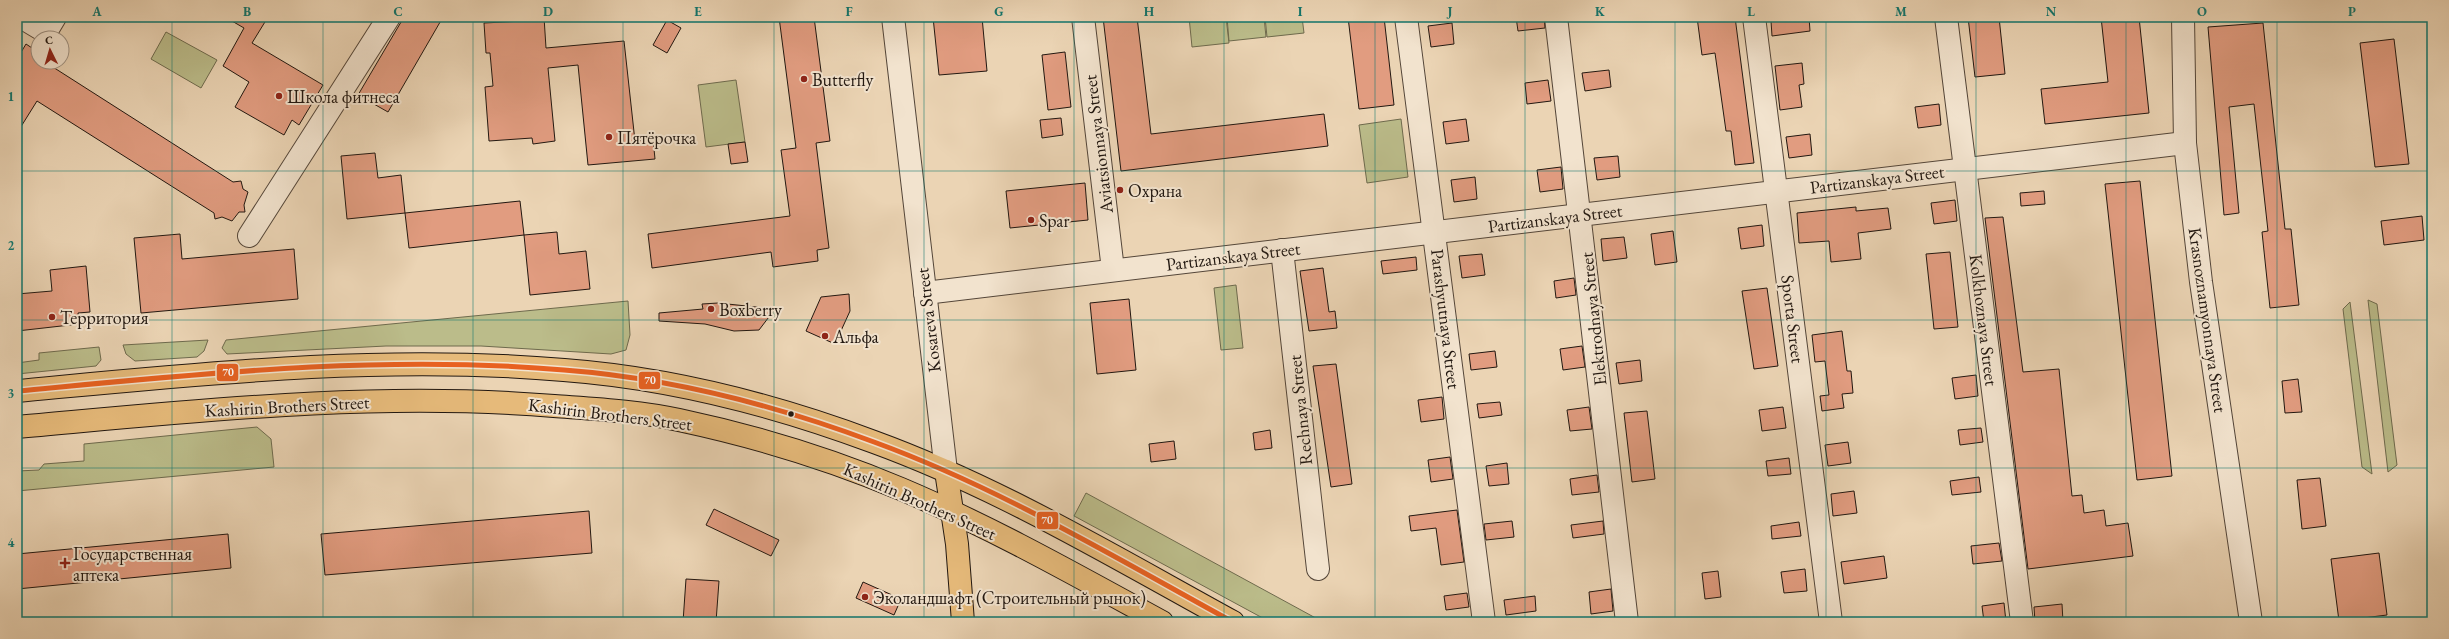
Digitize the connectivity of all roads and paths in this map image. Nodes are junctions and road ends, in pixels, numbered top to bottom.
1 (22, 17) edge
2 (389, 17) edge
3 (893, 17) edge
4 (1083, 17) edge
5 (1406, 17) edge
6 (1556, 17) edge
7 (1754, 17) edge
8 (1946, 17) edge
9 (2183, 17) edge
10 (50, 25) edge
11 (2185, 143) junction
12 (1965, 169) junction
13 (1776, 191) junction
14 (1581, 214) junction
15 (1434, 232) junction
16 (249, 236) dead end
17 (1282, 250) junction
18 (1113, 270) junction
19 (925, 293) junction
20 (17, 391) edge
21 (17, 427) edge
22 (946, 471) junction
23 (952, 512) junction
24 (1318, 569) dead end
25 (963, 622) edge
26 (1162, 622) edge
27 (1233, 622) edge
28 (1484, 622) edge
29 (1627, 622) edge
30 (1831, 622) edge
31 (2022, 622) edge
32 (2251, 622) edge

1 - 10 street
2 - 16 street
3 - 19 street, Kosareva Street
4 - 18 street, Aviatsionnaya Street
5 - 15 street, Parashyutnaya Street
6 - 14 street, Elektrodnaya Street
7 - 13 street, Sporta Street
8 - 12 street, Kolkhoznaya Street
9 - 11 street, Krasnoznamyonnaya Street
11 - 12 street, Partizanskaya Street
11 - 32 street, Krasnoznamyonnaya Street
12 - 13 street, Partizanskaya Street
12 - 31 street, Kolkhoznaya Street
13 - 14 street, Partizanskaya Street
13 - 30 street, Sporta Street
14 - 15 street, Partizanskaya Street
14 - 29 street, Elektrodnaya Street
15 - 17 street, Partizanskaya Street
15 - 28 street, Parashyutnaya Street
17 - 18 street, Partizanskaya Street
17 - 24 street, Rechnaya Street
18 - 19 street, Partizanskaya Street
19 - 22 street, Kosareva Street
20 - 22 main road, Kashirin Brothers Street
21 - 23 main road, Kashirin Brothers Street
22 - 23 main road, Kosareva Street
22 - 27 main road, Kashirin Brothers Street
23 - 25 main road, Kosareva Street
23 - 26 main road, Kashirin Brothers Street

